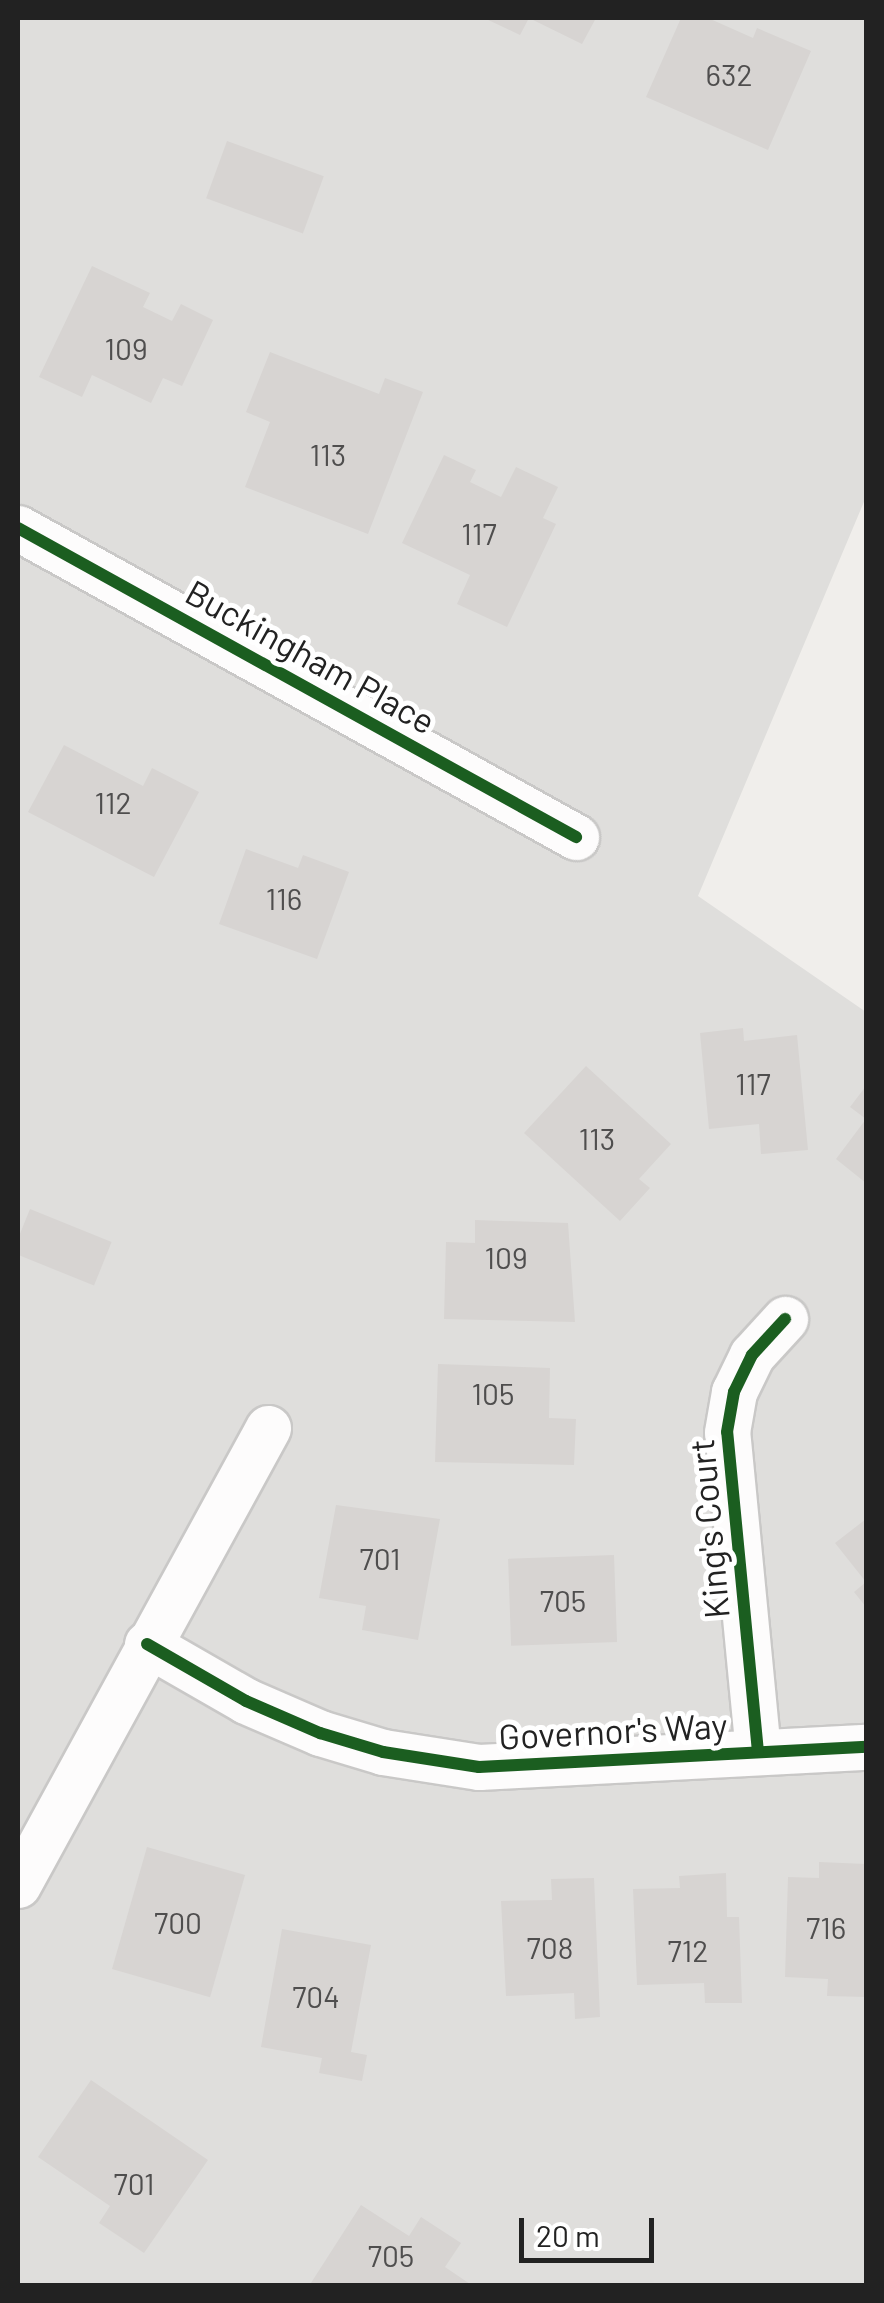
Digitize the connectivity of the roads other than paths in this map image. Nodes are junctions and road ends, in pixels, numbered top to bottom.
1 (18, 528) edge
2 (576, 836) dead end
3 (785, 1320) dead end
4 (268, 1428) dead end
5 (147, 1644) junction
6 (866, 1747) edge
7 (758, 1752) junction
8 (18, 1885) edge

1 - 2 street, Buckingham Place
3 - 7 street, King's Court
4 - 5 street
5 - 7 street, Governor's Way
5 - 8 street
6 - 7 street, Governor's Way

